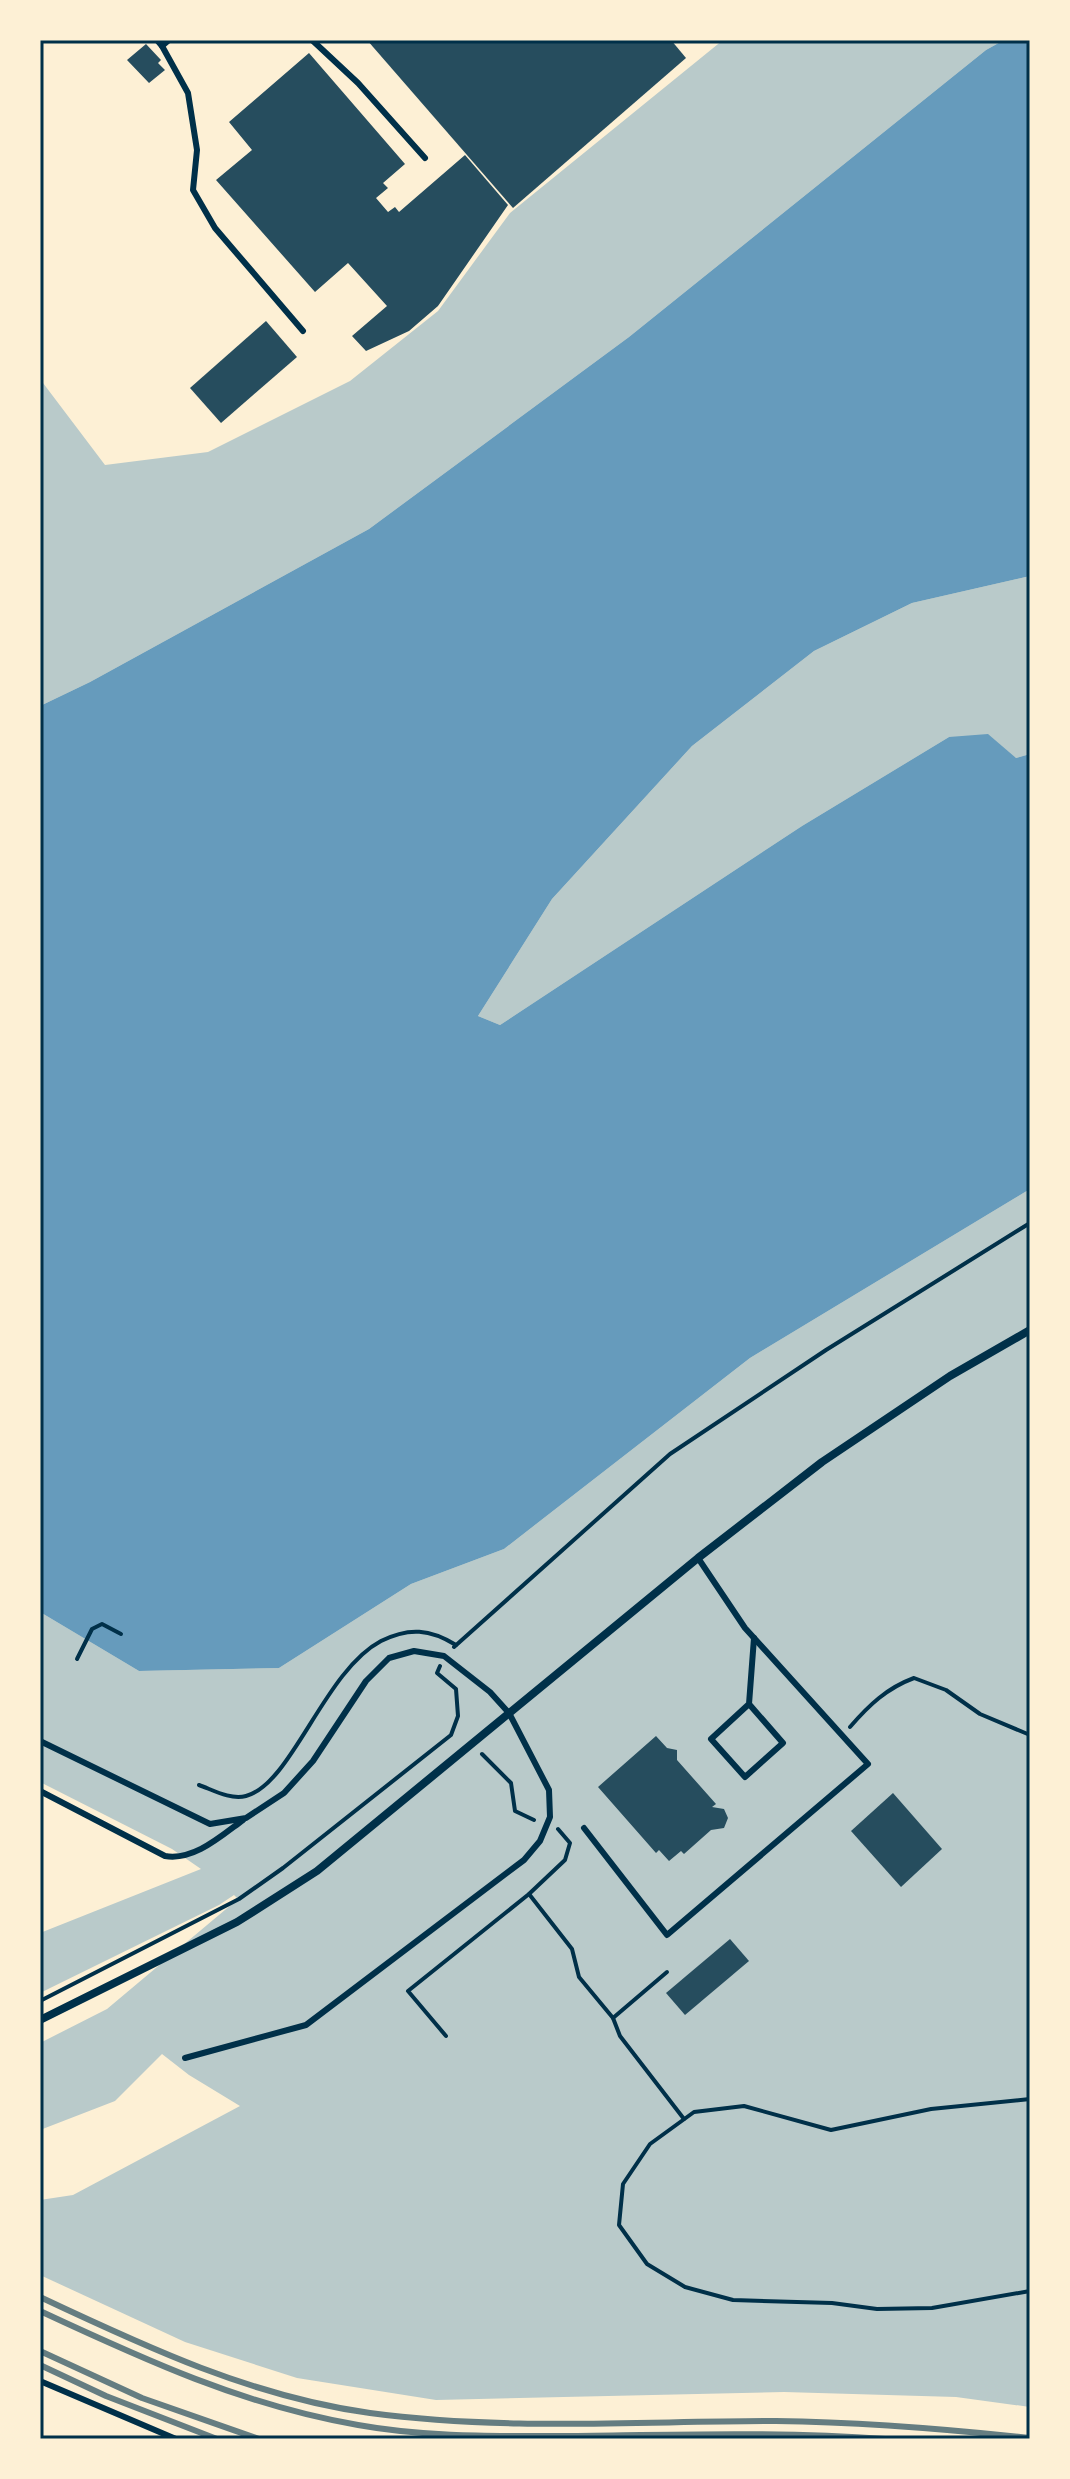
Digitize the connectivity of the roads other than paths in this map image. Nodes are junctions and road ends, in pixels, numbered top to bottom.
1 (169, 40) edge
2 (312, 40) edge
3 (159, 43) edge
4 (425, 158) dead end
5 (303, 331) dead end
6 (1030, 1330) edge
7 (698, 1558) junction
8 (754, 1638) junction
9 (749, 1704) junction
10 (509, 1713) junction
11 (40, 1741) edge
12 (40, 1791) edge
13 (246, 1818) junction
14 (584, 1828) dead end
15 (40, 2020) edge
16 (185, 2058) dead end
17 (40, 2381) edge
18 (176, 2439) edge

1 - 3 lane
2 - 4 lane
3 - 5 lane
6 - 7 street
7 - 8 lane
7 - 10 street
8 - 9 lane
8 - 14 lane
9 - 9 lane
10 - 13 lane
10 - 15 street
10 - 16 lane
11 - 13 lane
12 - 13 lane
17 - 18 lane

